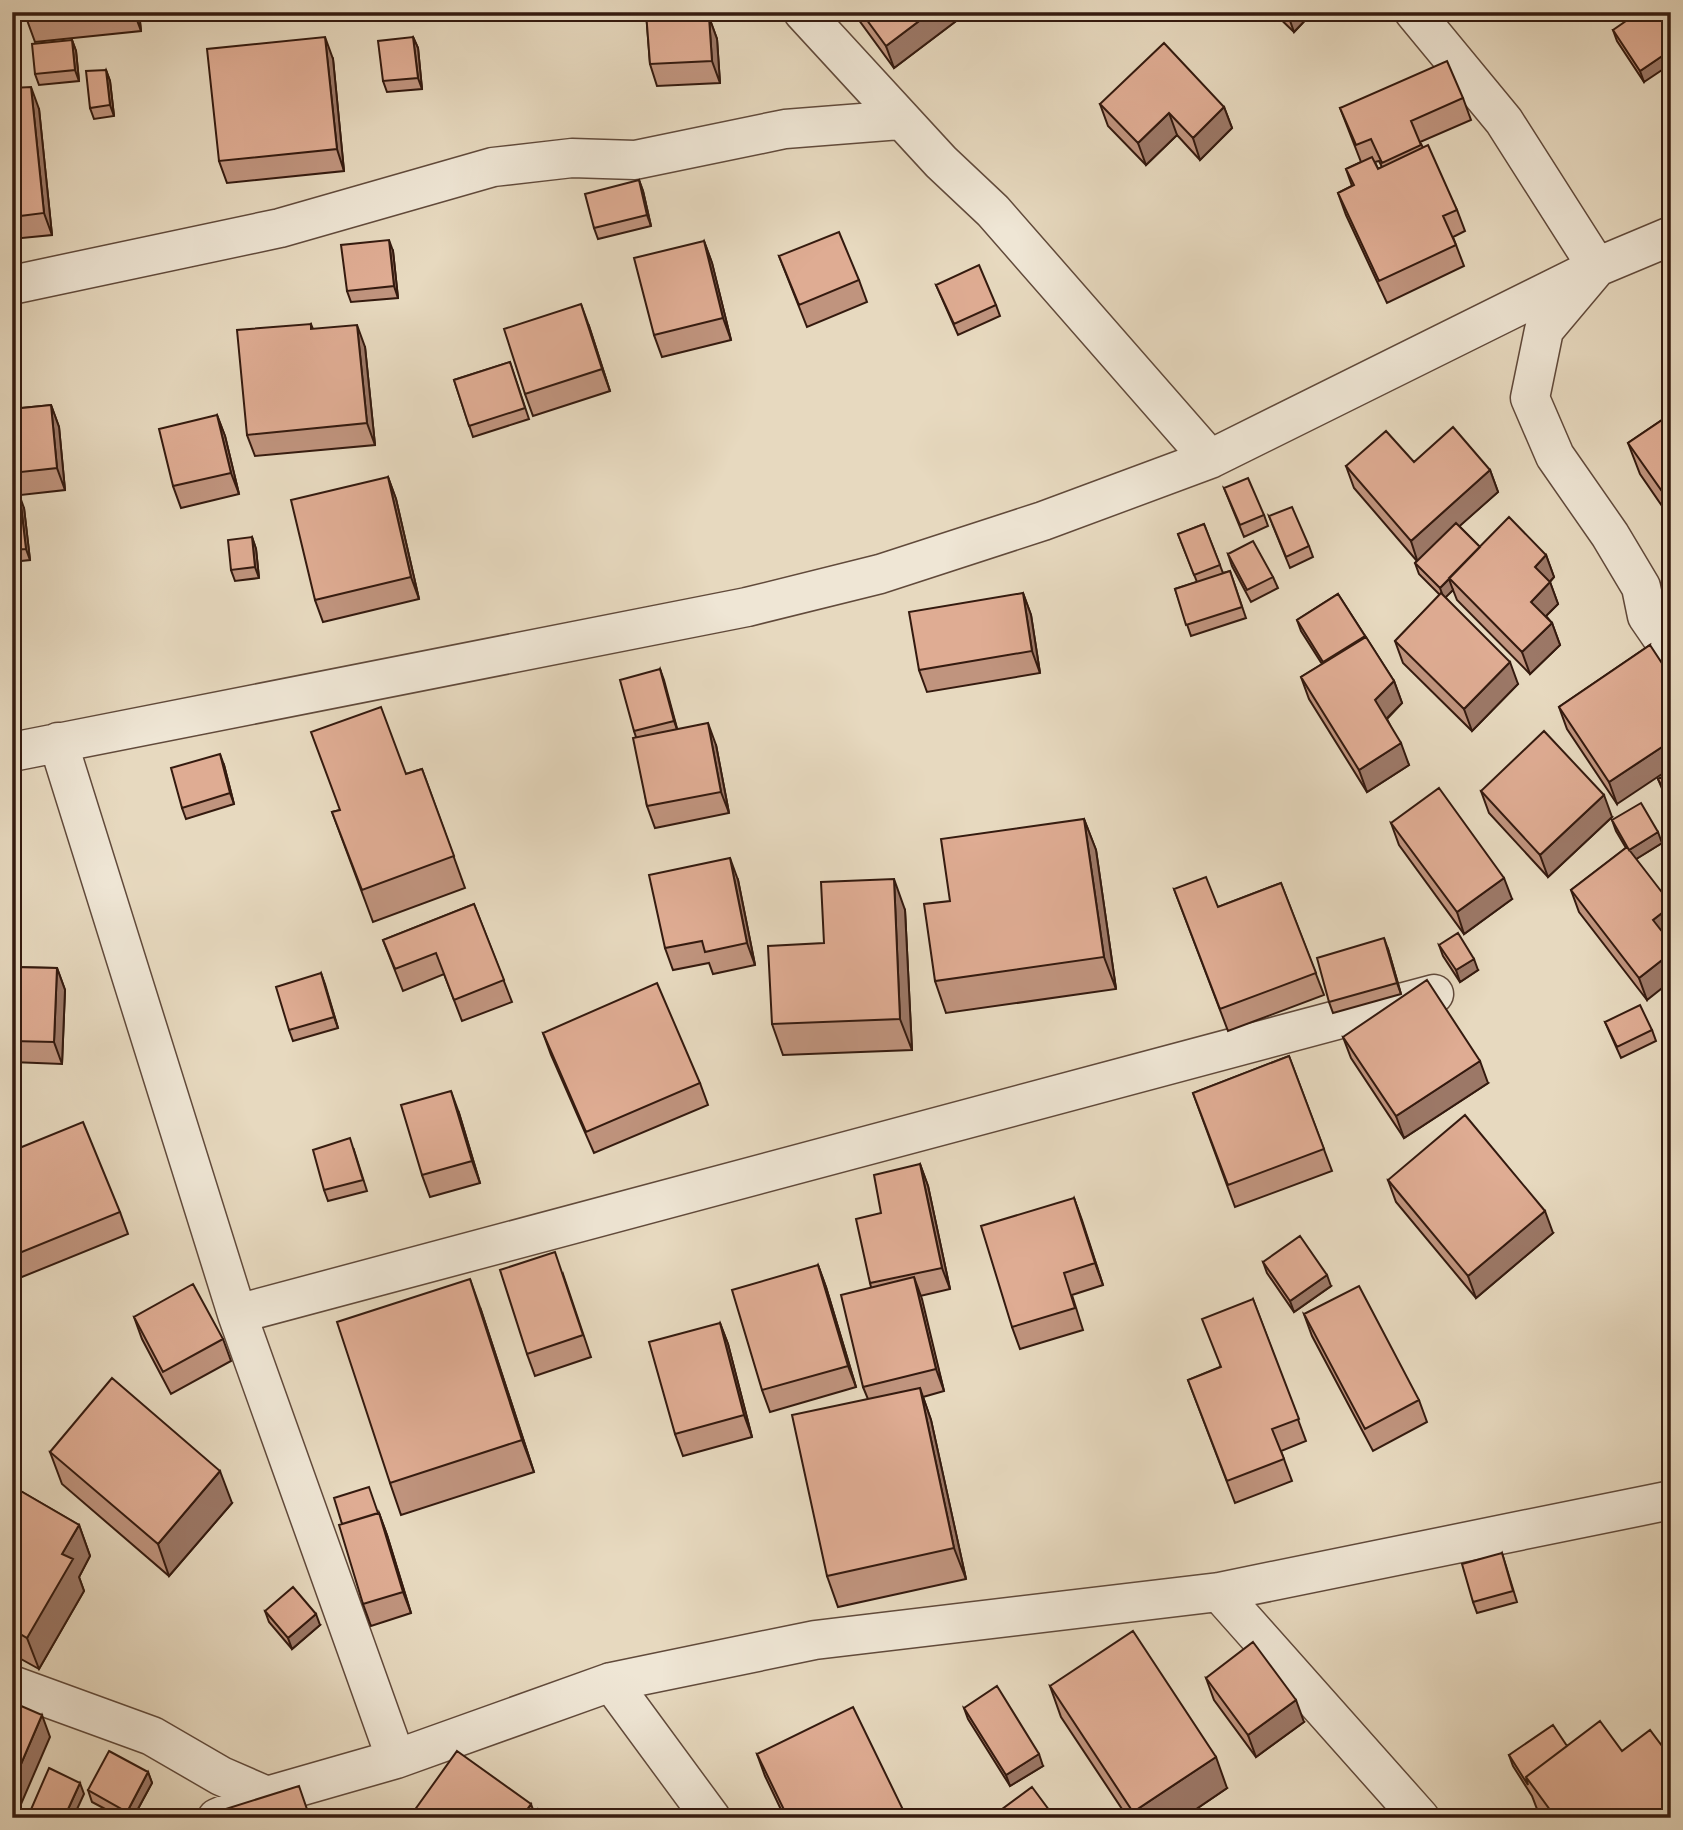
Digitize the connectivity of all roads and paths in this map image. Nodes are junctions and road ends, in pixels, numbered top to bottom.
1 (803, 12) edge
2 (1414, 12) edge
3 (900, 120) junction
4 (1671, 236) edge
5 (1597, 267) junction
6 (12, 285) edge
7 (1209, 459) junction
8 (1671, 651) edge
9 (58, 742) junction
10 (12, 752) edge
11 (1434, 994) edge
12 (237, 1314) junction
13 (1671, 1500) edge
14 (1219, 1592) junction
15 (611, 1682) junction
16 (12, 1685) edge
17 (396, 1759) junction
18 (267, 1796) junction
19 (217, 1818) edge
20 (711, 1818) edge
21 (1420, 1818) edge

1 - 3 street
2 - 5 street
3 - 6 street
3 - 7 street
4 - 5 street
5 - 7 street
5 - 8 street
7 - 9 street
9 - 10 street
9 - 12 street
11 - 12 street
12 - 17 street
13 - 14 street
14 - 15 street
14 - 21 street
15 - 17 street
15 - 20 street
16 - 18 street
17 - 18 street
18 - 19 street

